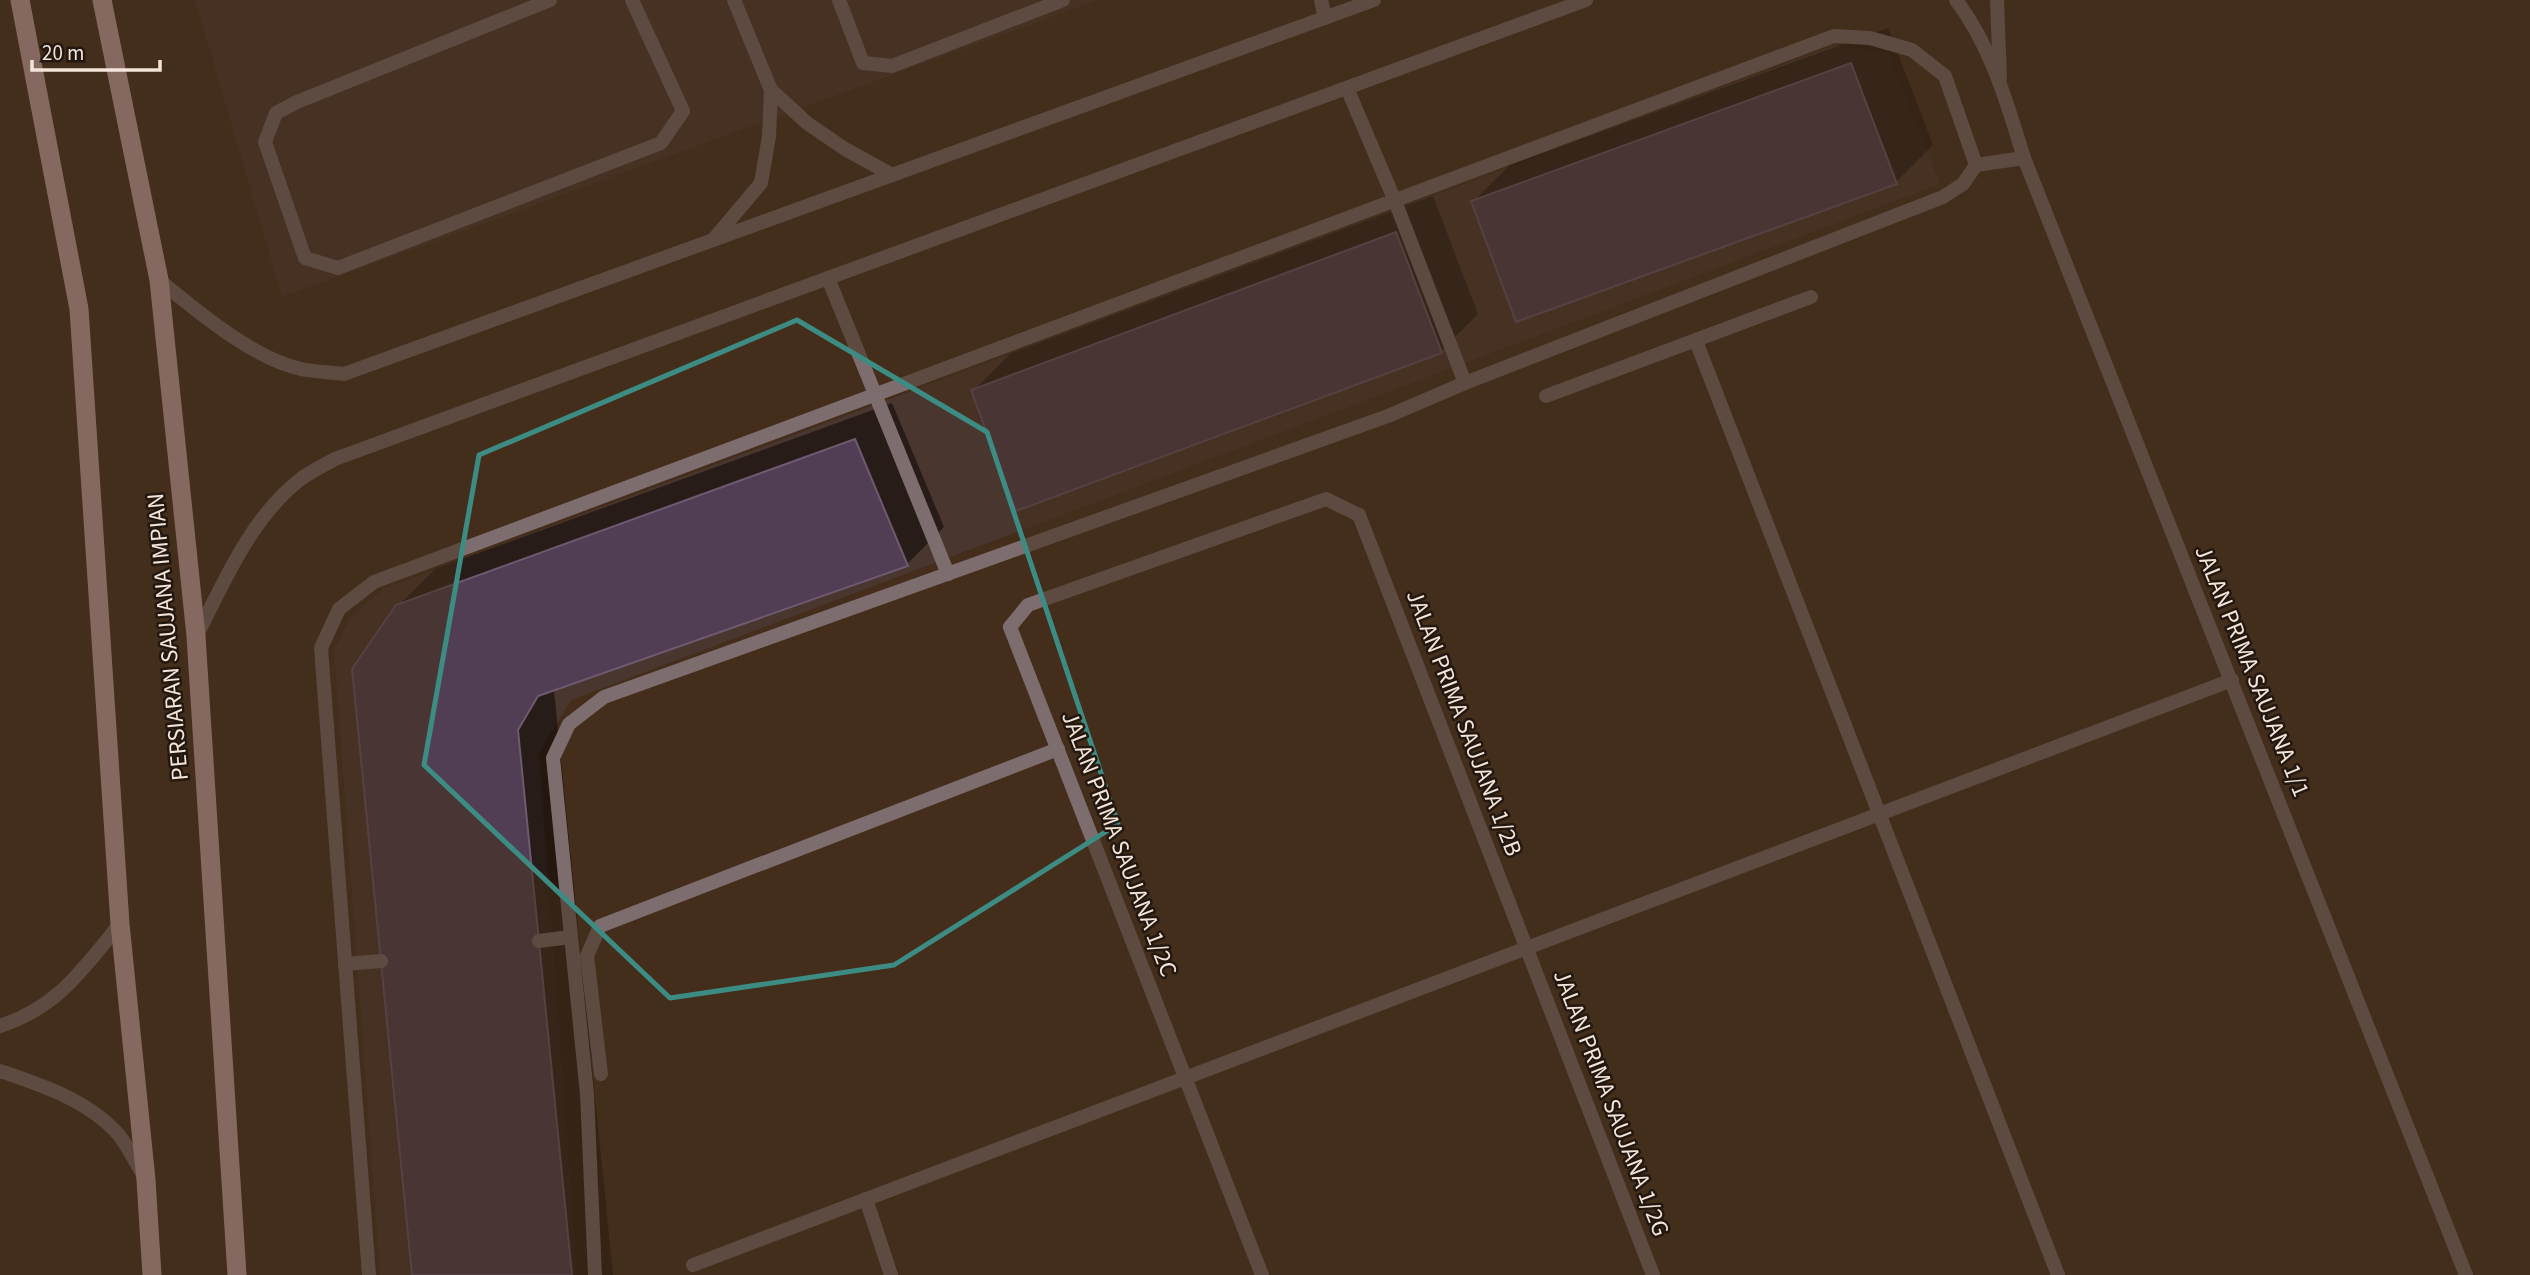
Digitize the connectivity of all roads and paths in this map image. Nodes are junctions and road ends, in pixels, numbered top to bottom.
1 (20, 0) edge
2 (102, 0) edge
3 (551, 0) edge
4 (734, 0) edge
5 (839, 0) edge
6 (1063, 0) edge
7 (1321, 0) edge
8 (1374, 0) edge
9 (1586, 0) edge
10 (1956, 0) edge
11 (1997, 0) edge
12 (635, 1) edge
13 (1325, 18) junction
14 (2001, 83) junction
15 (1347, 88) junction
16 (771, 90) junction
17 (2024, 158) junction
18 (1976, 165) junction
19 (892, 175) junction
20 (1395, 201) junction
21 (713, 240) junction
22 (828, 278) junction
23 (159, 280) junction
24 (1811, 297) dead end
25 (1696, 341) junction
26 (1465, 383) junction
27 (877, 395) junction
28 (1546, 396) dead end
29 (1359, 515) joint
30 (948, 574) junction
31 (196, 636) junction
32 (2232, 680) junction
33 (1058, 749) junction
34 (1879, 814) junction
35 (120, 924) junction
36 (570, 937) junction
37 (539, 941) dead end
38 (1527, 948) junction
39 (381, 961) dead end
40 (345, 964) junction
41 (0, 1026) edge
42 (0, 1071) edge
43 (601, 1074) dead end
44 (1185, 1078) junction
45 (146, 1180) junction
46 (866, 1199) junction
47 (693, 1265) dead end
48 (152, 1275) edge
49 (237, 1275) edge
50 (369, 1275) edge
51 (595, 1275) edge
52 (891, 1275) edge
53 (1262, 1275) edge
54 (1653, 1275) edge
55 (2058, 1275) edge
56 (2466, 1275) edge

1 - 35 highway
2 - 23 highway, PERSIARAN SAUJANA IMPIAN
3 - 12 street
4 - 16 street
5 - 6 street
7 - 13 street
8 - 13 street
9 - 15 street
10 - 14 street
11 - 14 street
13 - 19 street
14 - 17 street, JALAN PRIMA SAUJANA 1/1
15 - 20 street
15 - 22 street
16 - 19 street
16 - 21 street
17 - 18 street
17 - 32 street, JALAN PRIMA SAUJANA 1/1
18 - 20 street
18 - 26 street
19 - 21 street
20 - 26 street
20 - 27 street
21 - 23 street
22 - 27 street
22 - 31 street
23 - 31 highway, PERSIARAN SAUJANA IMPIAN
24 - 25 street
25 - 28 street
25 - 34 street
26 - 30 street
27 - 30 street
27 - 40 street
29 - 33 street, JALAN PRIMA SAUJANA 1/2C
29 - 38 street, JALAN PRIMA SAUJANA 1/2B
30 - 36 street
31 - 49 highway, PERSIARAN SAUJANA IMPIAN
32 - 34 street
32 - 56 street, JALAN PRIMA SAUJANA 1/1
33 - 43 street
33 - 44 street, JALAN PRIMA SAUJANA 1/2C
34 - 38 street
34 - 55 street
35 - 41 street
35 - 45 highway
36 - 37 street
36 - 51 street
38 - 44 street
38 - 54 street, JALAN PRIMA SAUJANA 1/2G
39 - 40 street
40 - 50 street
42 - 45 street
44 - 46 street
44 - 53 street, JALAN PRIMA SAUJANA 1/2C
45 - 48 highway
46 - 47 street
46 - 52 street

